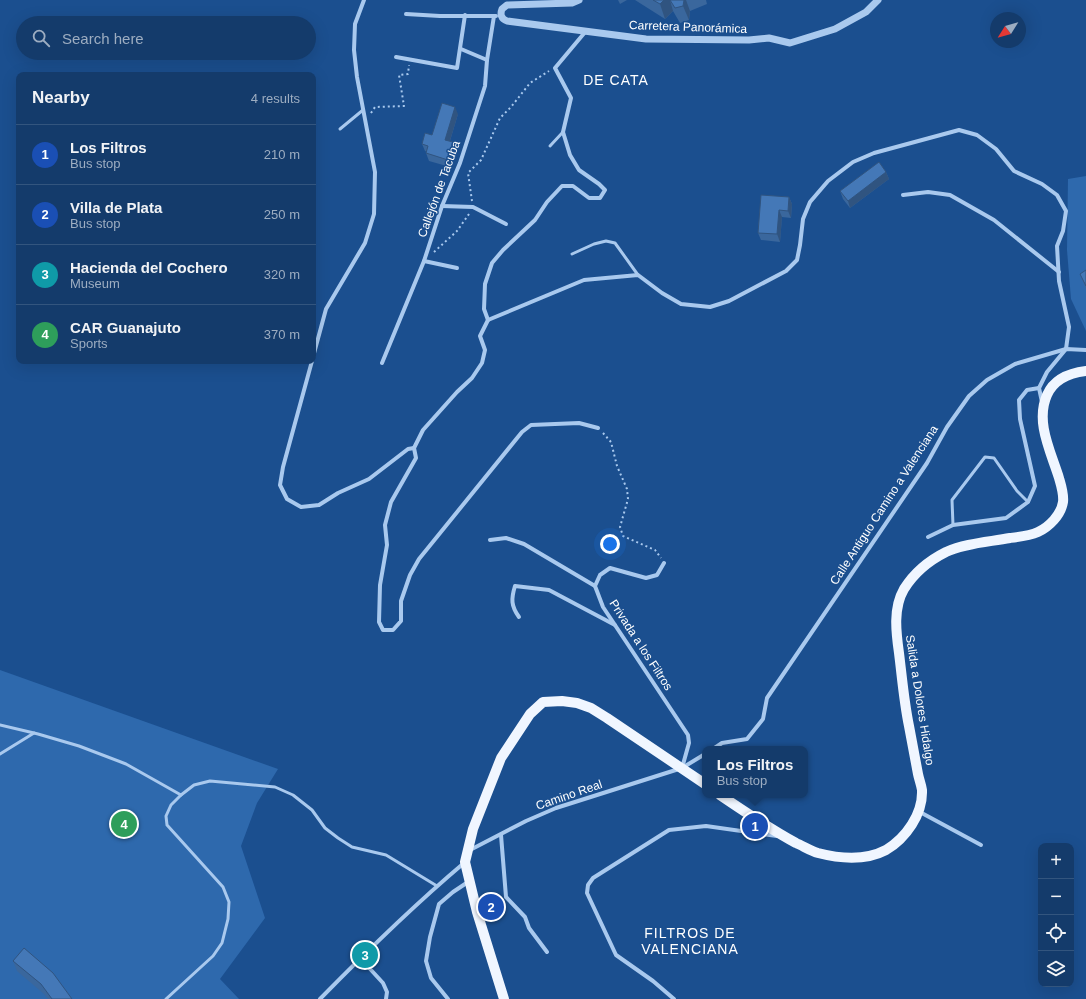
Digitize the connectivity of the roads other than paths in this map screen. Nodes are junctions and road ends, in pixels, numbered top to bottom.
1 (364, 0) edge
2 (579, 0) edge
3 (878, 0) edge
4 (406, 14) dead end
5 (465, 15) junction
6 (494, 16) junction
7 (502, 17) junction
8 (587, 31) junction
9 (461, 49) junction
10 (396, 57) dead end
11 (487, 60) junction
12 (363, 110) junction
13 (340, 129) dead end
14 (562, 132) junction
15 (550, 146) dead end
16 (903, 195) dead end
17 (442, 206) junction
18 (506, 224) dead end
19 (572, 254) dead end
20 (424, 261) junction
21 (457, 268) dead end
22 (1059, 272) junction
23 (638, 275) junction
24 (488, 320) junction
25 (316, 346) edge
26 (1066, 349) junction
27 (1086, 350) edge
28 (382, 363) dead end
29 (311, 364) edge
30 (1086, 371) edge
31 (1039, 388) junction
32 (1043, 408) junction
33 (598, 428) road end
34 (414, 448) junction
35 (1028, 502) junction
36 (953, 525) junction
37 (928, 537) dead end
38 (490, 540) dead end
39 (664, 563) road end
40 (595, 586) junction
41 (519, 617) dead end
42 (616, 625) junction
43 (0, 725) edge
44 (34, 733) junction
45 (718, 746) edge
46 (0, 754) edge
47 (702, 756) edge
48 (682, 768) junction
49 (702, 782) edge
50 (181, 795) junction
51 (725, 798) edge
52 (918, 811) junction
53 (501, 835) junction
54 (785, 837) junction
55 (981, 845) dead end
56 (468, 851) junction
57 (465, 862) junction
58 (470, 881) junction
59 (437, 886) junction
60 (547, 952) dead end
61 (360, 958) junction
62 (166, 999) edge
63 (320, 999) edge
64 (386, 999) edge
65 (448, 999) edge
66 (504, 999) edge
67 (674, 999) edge

1 - 12 street
2 - 7 street
3 - 8 street, Carretera Panorámica
4 - 5 street
5 - 6 street
5 - 9 street
6 - 7 street
6 - 11 street, Callejón de Tacuba
7 - 8 street, Carretera Panorámica
8 - 14 street
9 - 10 street
9 - 11 street
11 - 17 street, Callejón de Tacuba
12 - 13 lane
12 - 25 street
14 - 15 lane
14 - 24 street
16 - 22 street
17 - 18 street
17 - 20 street, Callejón de Tacuba
19 - 23 lane
20 - 21 street
20 - 28 street, Callejón de Tacuba
22 - 23 street
22 - 26 street
23 - 24 street
24 - 34 street
26 - 27 street, Calle Antiguo Camino a Valenciana
26 - 31 street
26 - 45 street, Calle Antiguo Camino a Valenciana
29 - 34 street
30 - 32 main road, Salida a Dolores Hidalgo
31 - 32 street
31 - 35 street
32 - 52 main road, Salida a Dolores Hidalgo
33 - 34 street
35 - 36 street
35 - 36 lane
36 - 37 street
38 - 40 street
39 - 40 street
40 - 42 street, Privada a los Filtros
41 - 42 street
42 - 48 street, Privada a los Filtros
43 - 44 lane
44 - 46 lane
44 - 50 lane
47 - 48 street
48 - 49 main road
48 - 53 street, Camino Real
48 - 56 main road
50 - 59 lane
50 - 62 lane
51 - 54 main road, Salida a Dolores Hidalgo
52 - 54 main road, Salida a Dolores Hidalgo
52 - 55 street
53 - 56 street, Camino Real
53 - 60 street
54 - 67 street
56 - 57 main road
57 - 58 main road
57 - 59 street
58 - 65 street
58 - 66 main road
59 - 61 street
61 - 63 street
61 - 64 street

